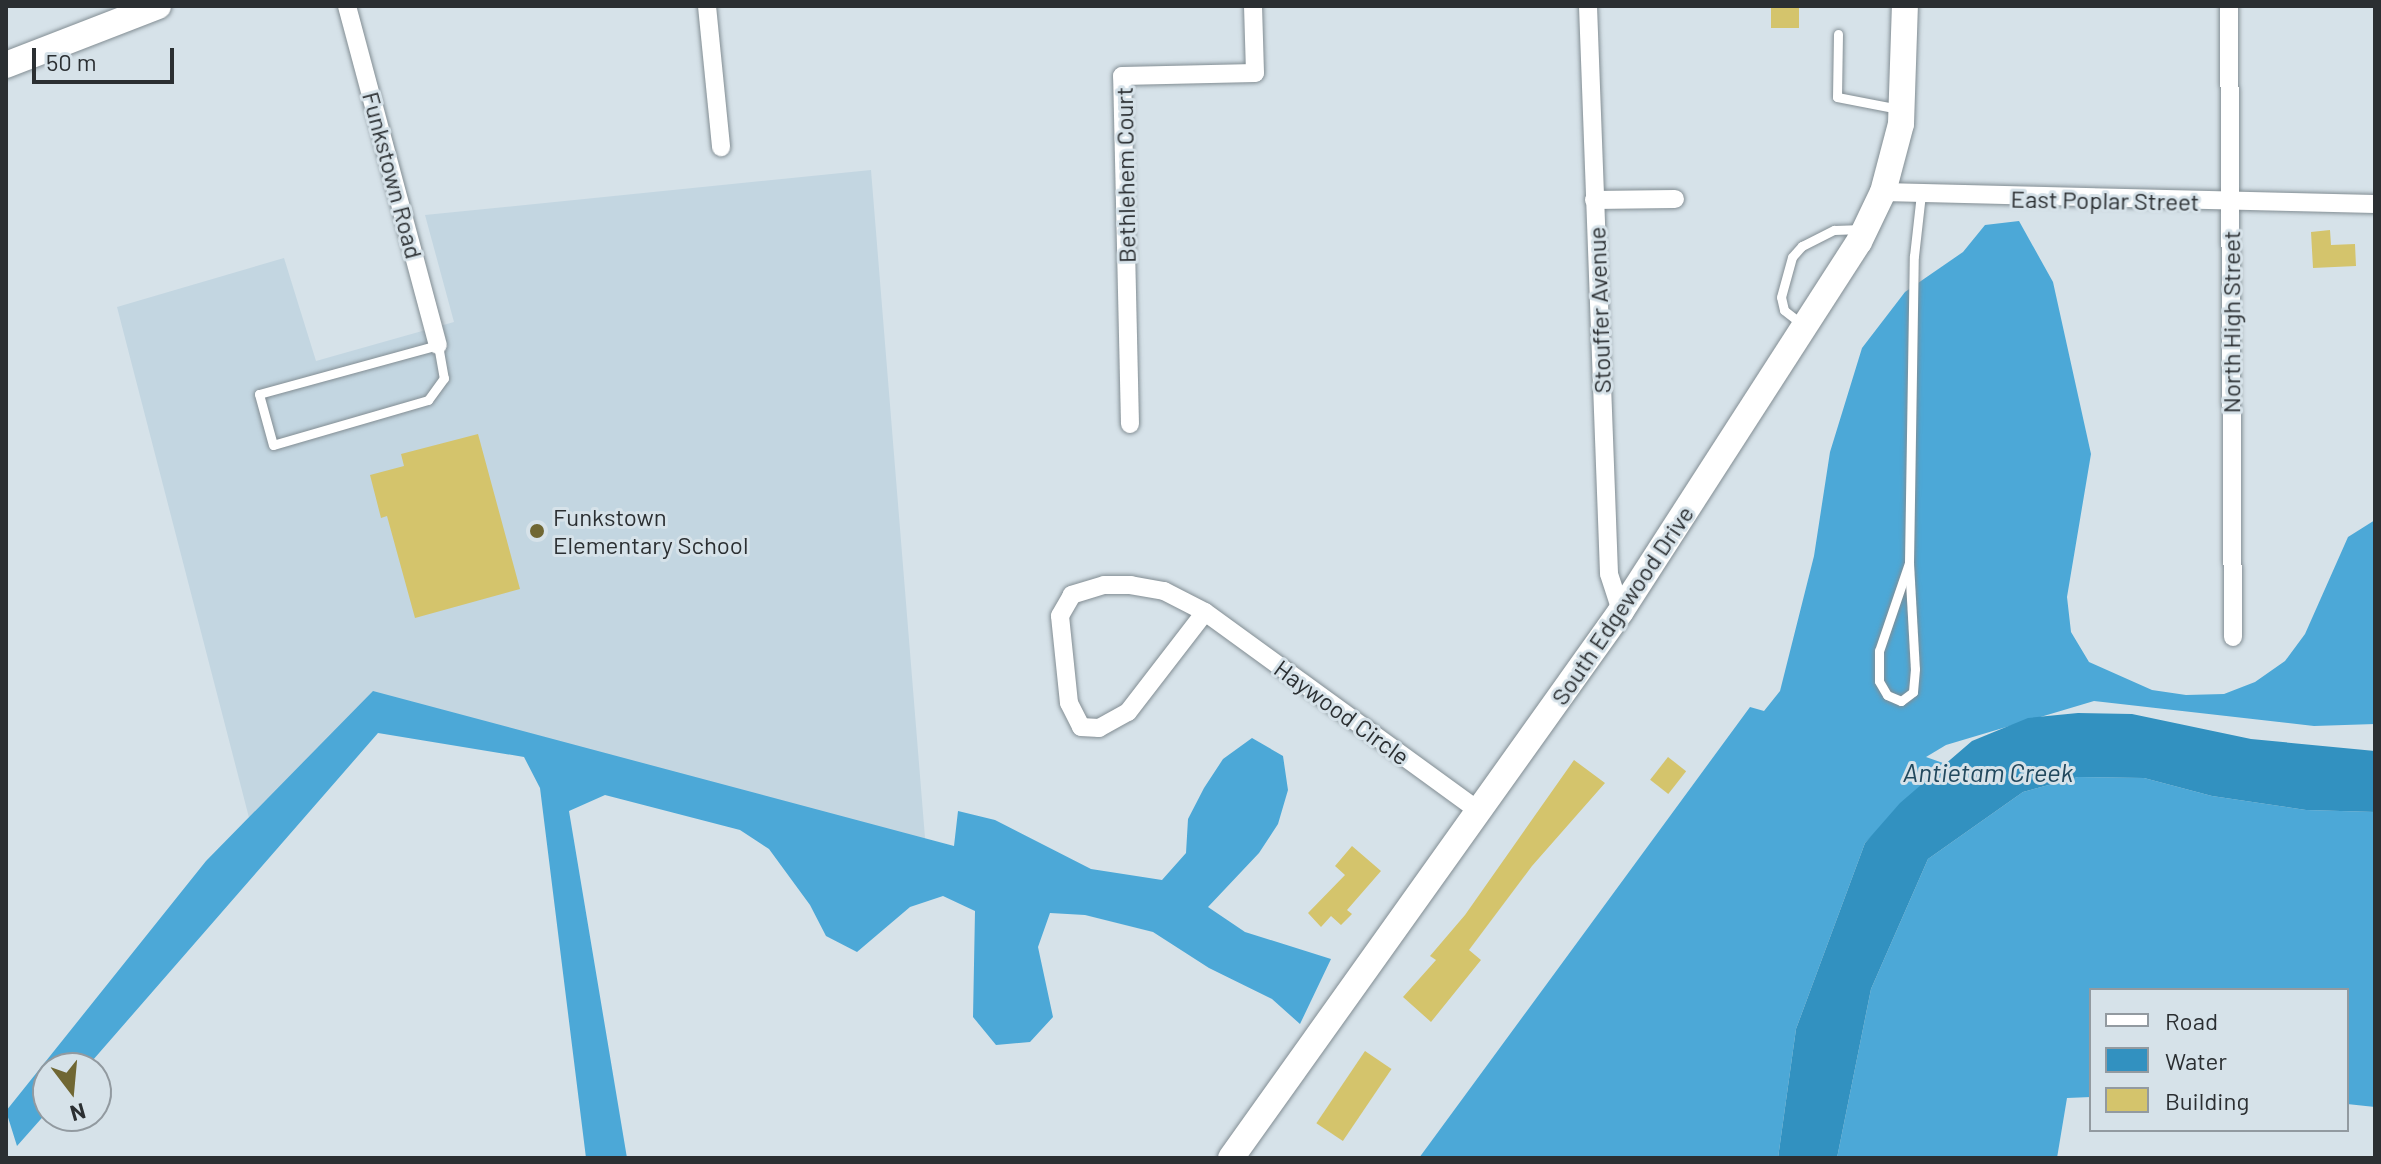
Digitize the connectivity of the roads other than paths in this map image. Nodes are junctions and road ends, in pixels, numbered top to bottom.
1 (158, 6) edge
2 (347, 6) edge
3 (707, 6) edge
4 (1253, 6) edge
5 (1588, 6) edge
6 (1905, 6) edge
7 (2229, 6) edge
8 (1838, 34) dead end
9 (6, 65) edge
10 (1902, 109) junction
11 (721, 147) dead end
12 (1883, 192) junction
13 (1921, 194) junction
14 (1675, 199) dead end
15 (1594, 200) junction
16 (2230, 203) junction
17 (2375, 204) edge
18 (1865, 230) junction
19 (1807, 327) junction
20 (438, 345) junction
21 (1130, 424) dead end
22 (1909, 563) junction
23 (1621, 611) junction
24 (1205, 612) junction
25 (2233, 637) dead end
26 (1480, 812) junction
27 (1231, 1158) edge

1 - 9 main road
2 - 20 street, Funkstown Road
3 - 11 street
4 - 21 street, Bethlehem Court
5 - 15 street, Stouffer Avenue
6 - 10 main road, South Edgewood Drive
7 - 16 street, North High Street
8 - 10 lane
10 - 12 main road, South Edgewood Drive
12 - 13 street, East Poplar Street
12 - 18 main road, South Edgewood Drive
13 - 16 street, East Poplar Street
13 - 22 lane
14 - 15 street
15 - 23 street, Stouffer Avenue
16 - 17 street, East Poplar Street
16 - 25 street, North High Street
18 - 19 main road, South Edgewood Drive
18 - 19 lane
19 - 23 main road, South Edgewood Drive
20 - 20 lane
22 - 22 lane
23 - 26 main road, South Edgewood Drive
24 - 24 street, Haywood Circle
24 - 26 street, Haywood Circle
26 - 27 main road, South Edgewood Drive

